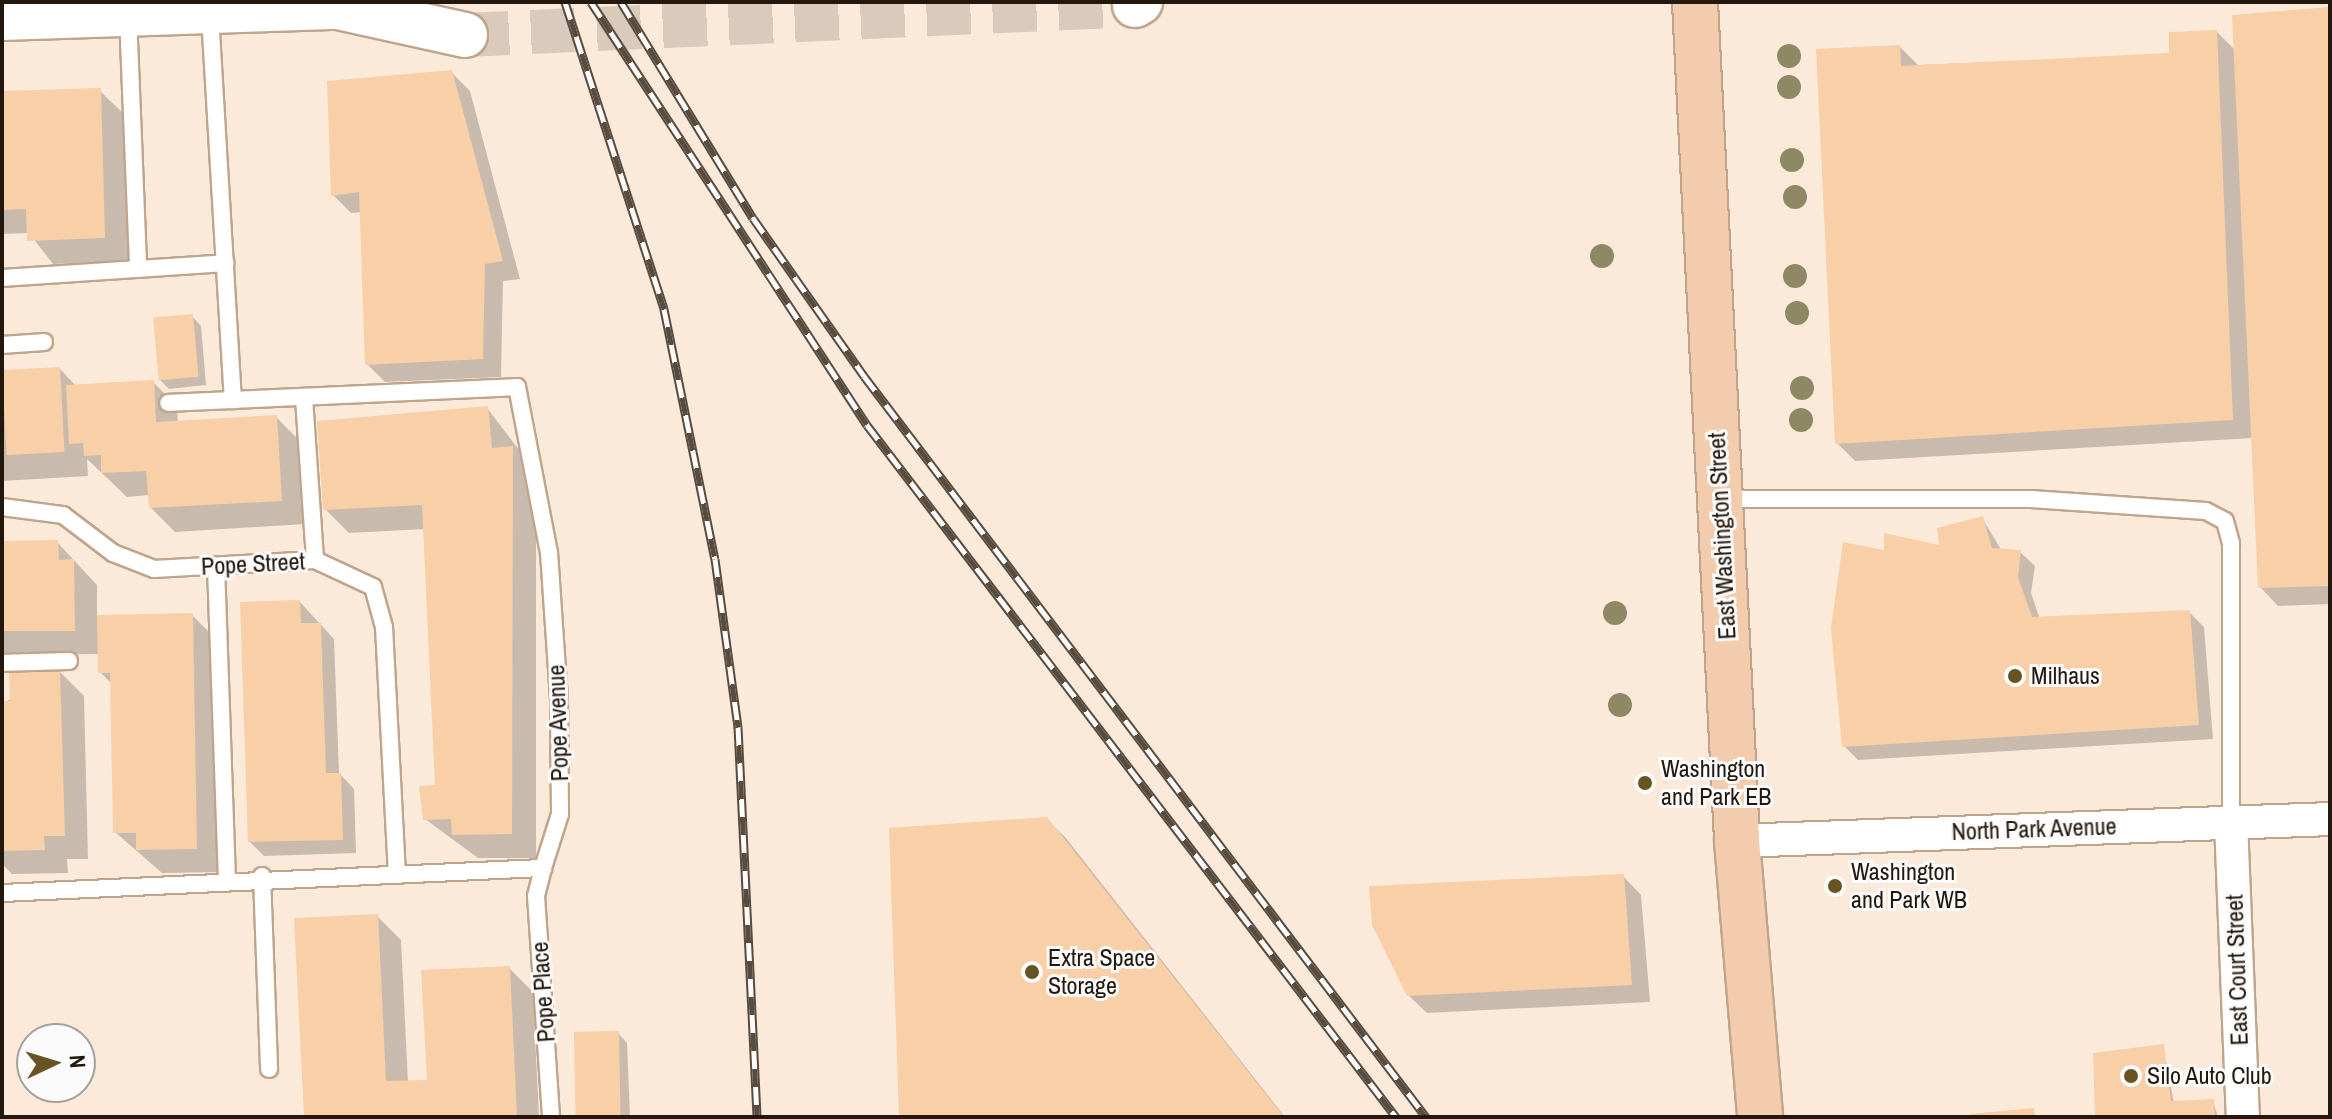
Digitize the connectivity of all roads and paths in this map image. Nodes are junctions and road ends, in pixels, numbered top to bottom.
1 (1695, 2) edge
2 (345, 5) edge
3 (209, 10) junction
4 (128, 13) junction
5 (2, 18) edge
6 (465, 35) tunnel mouth
7 (225, 263) junction
8 (138, 269) junction
9 (2, 278) edge
10 (44, 342) dead end
11 (2, 345) edge
12 (304, 398) junction
13 (233, 400) junction
14 (168, 403) dead end
15 (1720, 499) junction
16 (2, 507) edge
17 (315, 560) junction
18 (216, 566) junction
19 (69, 661) dead end
20 (2, 663) edge
21 (2330, 819) edge
22 (2231, 822) junction
23 (1737, 841) junction
24 (543, 868) junction
25 (397, 871) junction
26 (262, 876) junction
27 (227, 878) junction
28 (2, 893) edge
29 (269, 1069) dead end
30 (1756, 1069) junction
31 (551, 1117) edge
32 (1749, 1117) edge
33 (1760, 1117) edge
34 (1771, 1117) edge
35 (2243, 1117) edge

1 - 15 main road, East Washington Street
2 - 3 main road
2 - 6 main road
3 - 4 main road
3 - 7 lane
4 - 5 main road
4 - 8 lane
7 - 8 lane
7 - 13 lane
8 - 9 lane
10 - 11 lane
12 - 13 lane, Pope Avenue
12 - 17 lane
12 - 24 lane, Pope Avenue
13 - 14 lane, Pope Avenue
15 - 22 lane
15 - 23 main road, East Washington Street
16 - 18 lane, Pope Street
17 - 18 lane, Pope Street
17 - 25 lane, Pope Street
18 - 27 lane
19 - 20 lane
21 - 22 street, North Park Avenue
22 - 23 street, North Park Avenue
22 - 35 street, East Court Street
23 - 30 main road, East Washington Street
24 - 25 lane
24 - 31 lane, Pope Place
25 - 26 lane
26 - 27 lane
26 - 29 lane
27 - 28 lane
30 - 32 main road, East Washington Street
30 - 33 main road, East Washington Street
30 - 34 main road, East Washington Street

